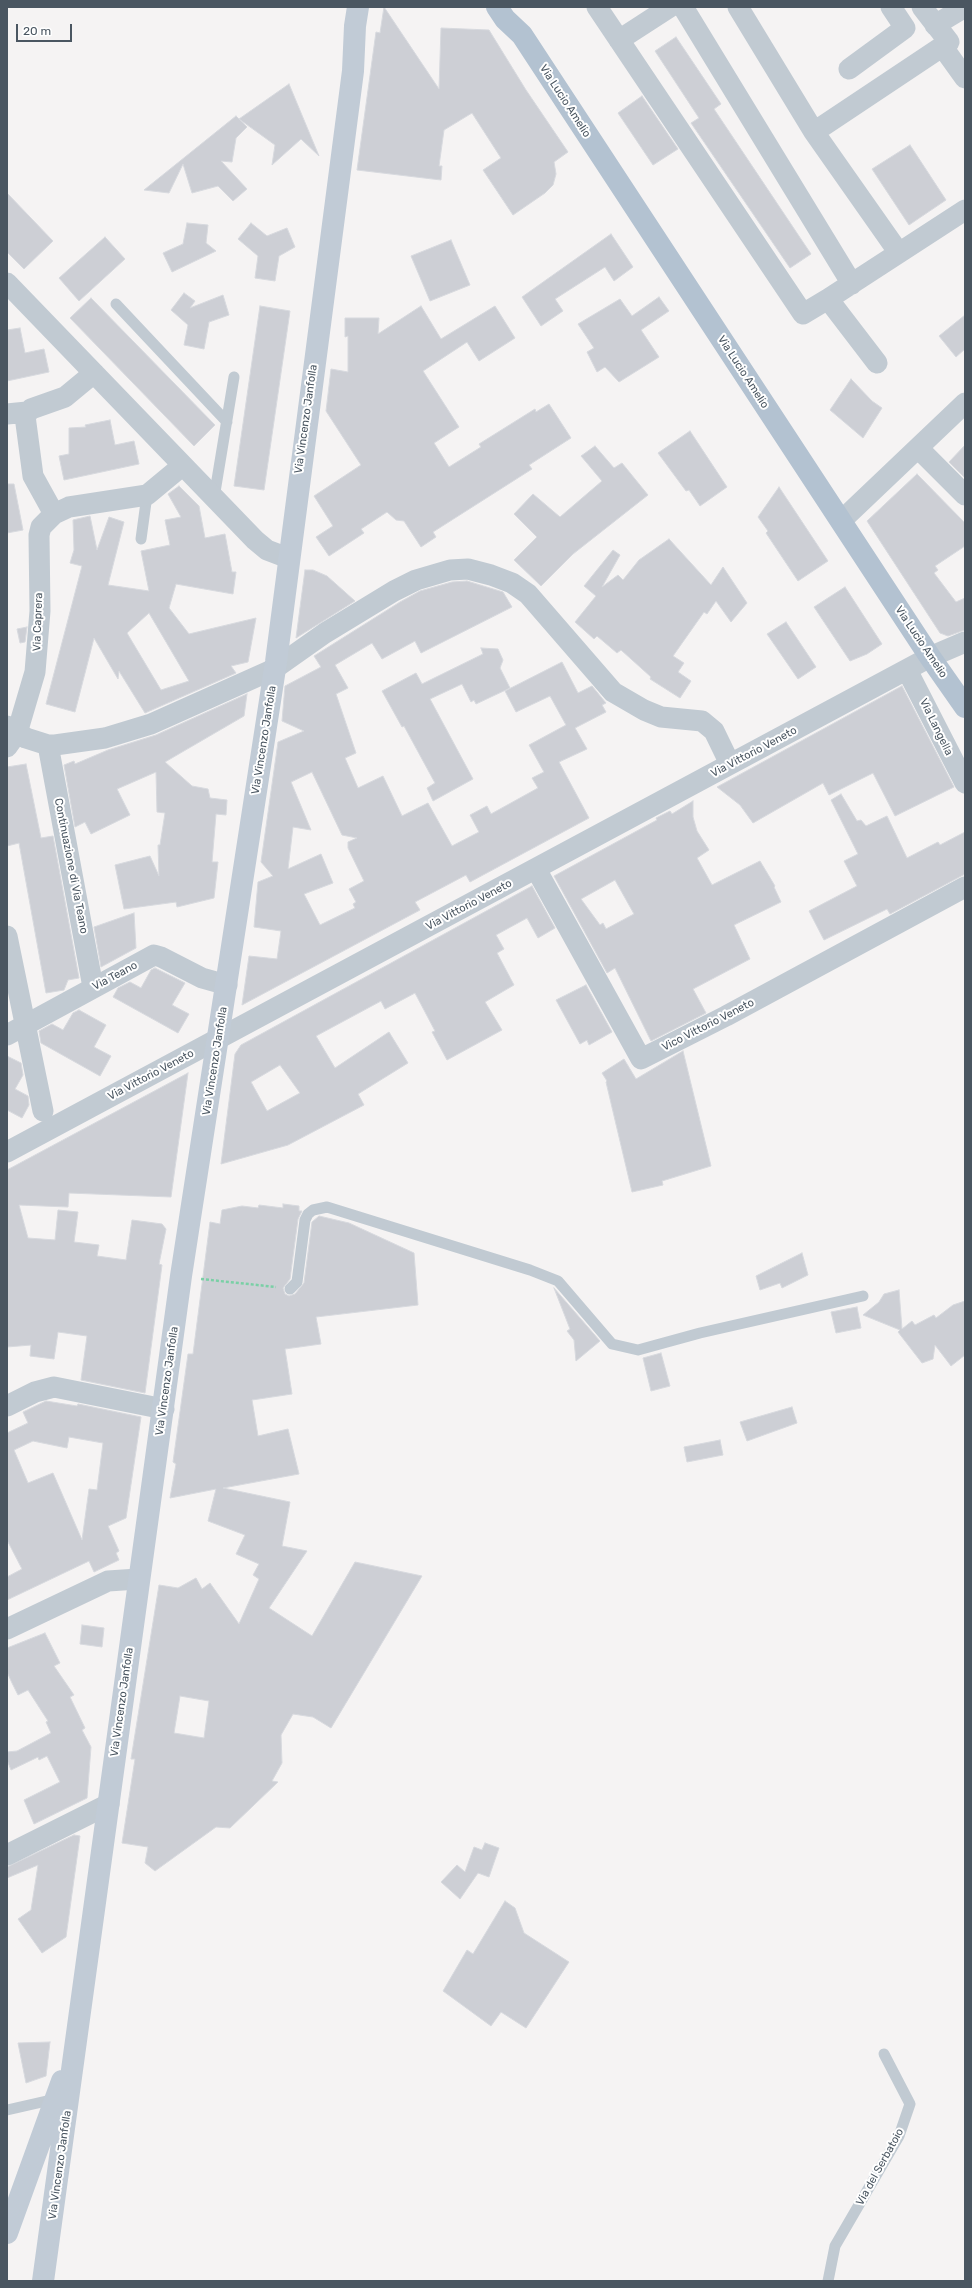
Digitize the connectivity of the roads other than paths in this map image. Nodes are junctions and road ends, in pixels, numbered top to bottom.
1 (358, 7) edge
2 (369, 7) edge
3 (497, 7) edge
4 (512, 7) edge
5 (597, 7) edge
6 (670, 7) edge
7 (683, 7) edge
8 (738, 7) edge
9 (891, 7) edge
10 (922, 7) edge
11 (965, 7) edge
12 (935, 25) junction
13 (522, 35) junction
14 (619, 40) junction
15 (942, 46) junction
16 (849, 69) dead end
17 (353, 71) junction
18 (965, 78) edge
19 (814, 132) junction
20 (965, 210) edge
21 (899, 253) junction
22 (852, 284) junction
23 (11, 293) edge
24 (828, 299) junction
25 (116, 304) dead end
26 (877, 363) dead end
27 (94, 373) junction
28 (234, 378) dead end
29 (965, 403) edge
30 (17, 413) edge
31 (227, 422) junction
32 (918, 448) junction
33 (182, 466) junction
34 (147, 495) junction
35 (965, 495) edge
36 (214, 498) junction
37 (54, 514) junction
38 (841, 521) junction
39 (142, 539) dead end
40 (288, 558) junction
41 (965, 642) edge
42 (930, 657) junction
43 (274, 669) junction
44 (907, 670) junction
45 (965, 707) edge
46 (14, 736) edge
47 (48, 745) junction
48 (730, 764) junction
49 (965, 783) edge
50 (536, 869) junction
51 (965, 887) edge
52 (7, 936) edge
53 (226, 985) junction
54 (93, 987) junction
55 (25, 1025) junction
56 (7, 1035) edge
57 (218, 1039) junction
58 (43, 1111) dead end
59 (7, 1152) edge
60 (290, 1289) road end
61 (863, 1296) dead end
62 (7, 1406) edge
63 (164, 1409) junction
64 (138, 1579) junction
65 (7, 1629) edge
66 (109, 1804) junction
67 (7, 1854) edge
68 (74, 2050) junction
69 (884, 2054) dead end
70 (56, 2096) junction
71 (7, 2110) edge
72 (7, 2233) edge
73 (43, 2281) edge
74 (828, 2281) edge

1 - 17 main road, Via Vincenzo Janfolla
2 - 17 main road, Via Vincenzo Janfolla
3 - 13 main road
4 - 13 main road
5 - 14 street
6 - 14 street
7 - 22 street
8 - 19 street
9 - 16 street
10 - 12 street
11 - 12 street
12 - 15 street
13 - 38 main road, Via Lucio Amelio
14 - 24 street
15 - 18 street
15 - 19 street
17 - 40 main road, Via Vincenzo Janfolla
19 - 21 street
20 - 21 street
21 - 22 street
22 - 24 street
23 - 27 street
24 - 26 street
25 - 31 lane
27 - 30 street
27 - 33 street
28 - 31 lane
29 - 32 street
30 - 37 street
31 - 36 lane
32 - 35 street
32 - 38 street
33 - 34 street
33 - 36 street
34 - 37 street, Via Caprera
34 - 39 lane
36 - 40 street
37 - 46 street, Via Caprera
38 - 42 main road, Via Lucio Amelio
40 - 43 main road, Via Vincenzo Janfolla
41 - 42 street, Via Vittorio Veneto
42 - 44 street, Via Vittorio Veneto
42 - 45 main road, Via Lucio Amelio
43 - 47 street
43 - 48 street
43 - 53 main road, Via Vincenzo Janfolla
44 - 48 street, Via Vittorio Veneto
44 - 49 street, Via Langella
46 - 47 street
47 - 54 street, Continuazione di Via Teano
48 - 50 street, Via Vittorio Veneto
50 - 51 street, Vico Vittorio Veneto
50 - 57 street, Via Vittorio Veneto
52 - 55 street
53 - 54 street, Via Teano
53 - 57 main road, Via Vincenzo Janfolla
54 - 55 street, Via Teano
55 - 56 street, Via Teano
55 - 58 street
57 - 59 street, Via Vittorio Veneto
57 - 63 main road, Via Vincenzo Janfolla
60 - 61 lane
62 - 63 street
63 - 64 main road, Via Vincenzo Janfolla
64 - 65 street
64 - 66 main road, Via Vincenzo Janfolla
66 - 67 street
66 - 68 main road, Via Vincenzo Janfolla
68 - 70 main road, Via Vincenzo Janfolla
68 - 73 main road, Via Vincenzo Janfolla
69 - 74 lane, Via del Serbatoio
70 - 71 lane
70 - 72 main road, Via Vincenzo Janfolla

